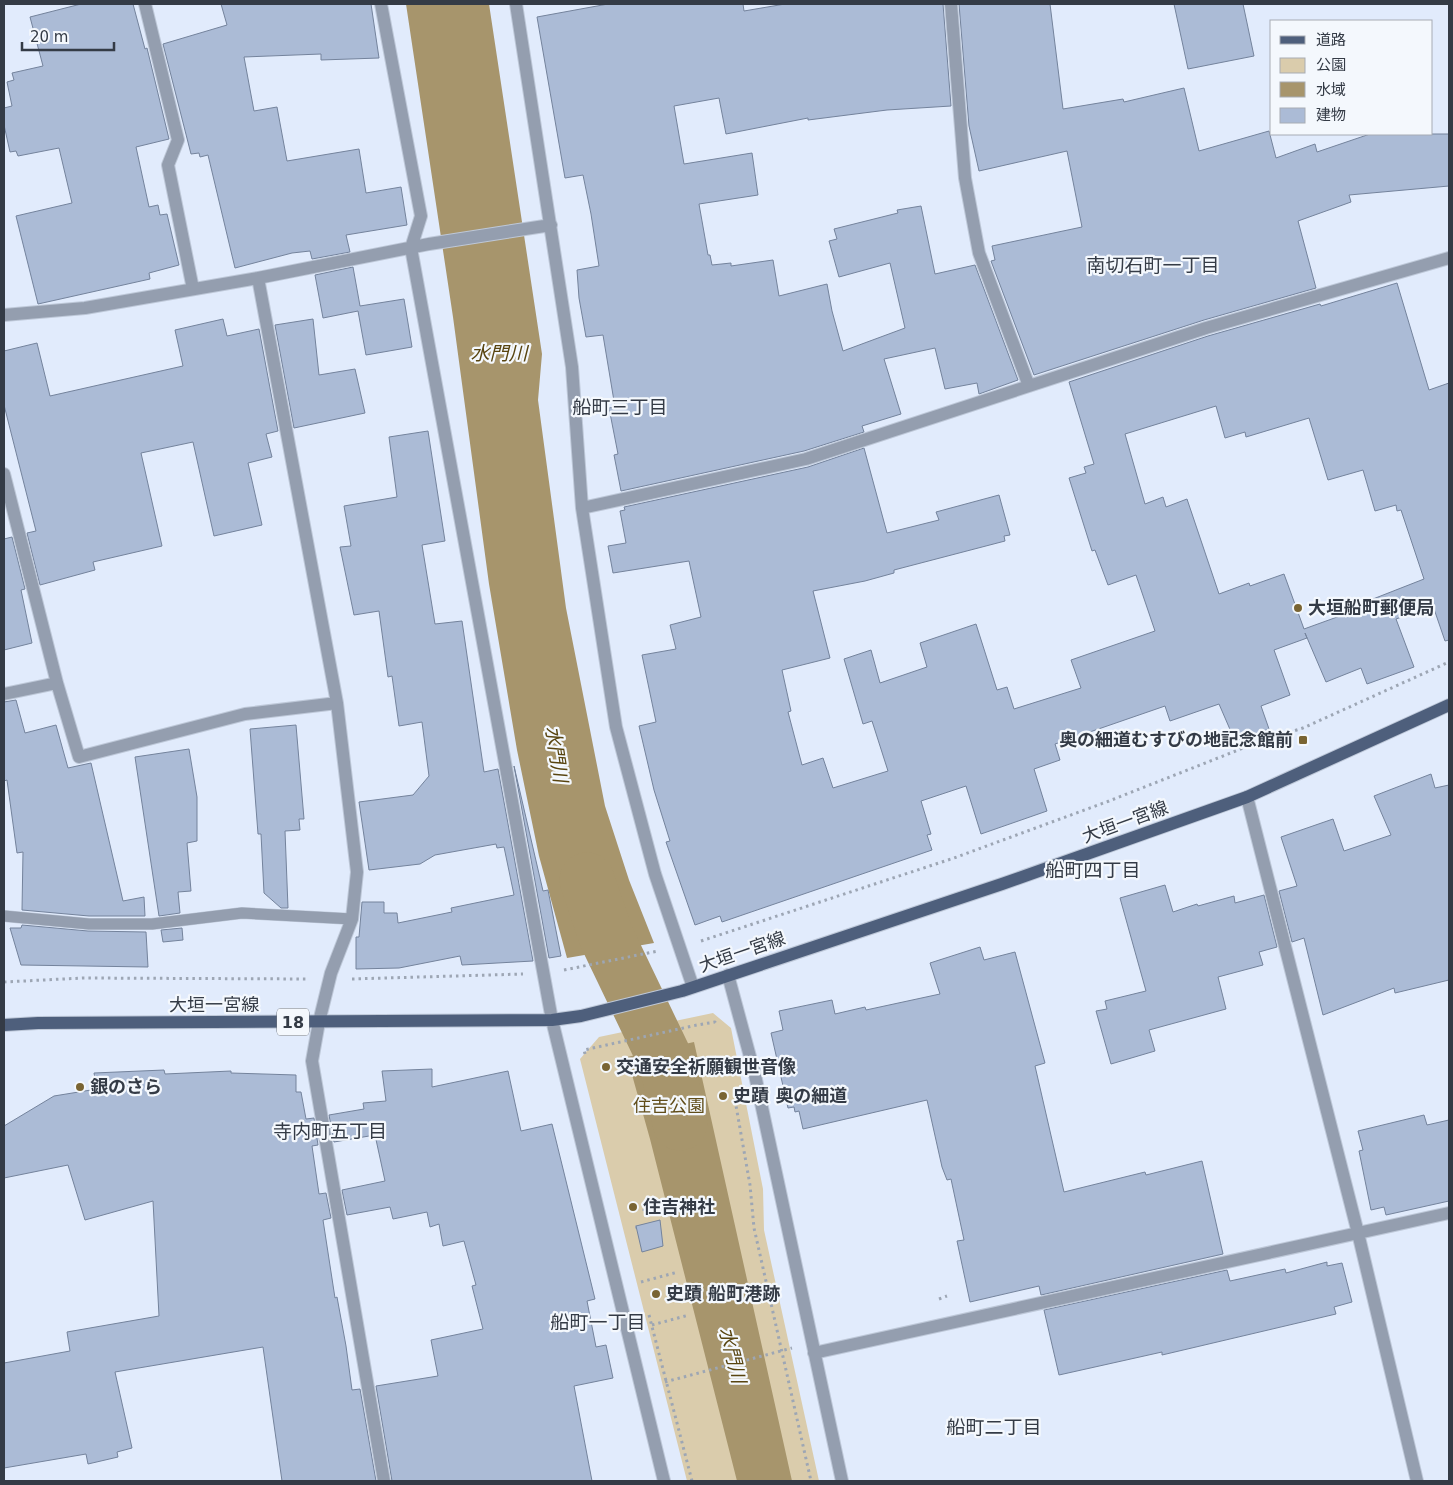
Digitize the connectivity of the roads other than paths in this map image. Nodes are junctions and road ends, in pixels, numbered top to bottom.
1 (144, 4) edge
2 (381, 4) edge
3 (516, 4) edge
4 (951, 4) edge
5 (551, 225) junction
6 (411, 248) junction
7 (1449, 258) edge
8 (258, 278) junction
9 (192, 288) junction
10 (4, 315) edge
11 (1029, 386) junction
12 (4, 474) edge
13 (582, 508) junction
14 (56, 683) junction
15 (4, 694) edge
16 (337, 703) junction
17 (1449, 705) edge
18 (1247, 797) junction
19 (4, 916) edge
20 (352, 919) junction
21 (728, 975) junction
22 (688, 989) junction
23 (552, 1020) junction
24 (319, 1022) junction
25 (4, 1025) edge
26 (1449, 1213) edge
27 (1358, 1233) junction
28 (814, 1353) junction
29 (384, 1481) edge
30 (664, 1481) edge
31 (842, 1481) edge
32 (1417, 1481) edge

1 - 9 street
2 - 6 street
3 - 5 street
4 - 11 street
5 - 6 street
5 - 13 street
6 - 8 street
6 - 23 street
7 - 11 street
8 - 9 street
8 - 16 street
9 - 10 street
11 - 13 street
12 - 14 street
13 - 22 street
14 - 15 street
14 - 16 street
16 - 20 street
17 - 18 main road, 大垣一宮線 / 18
18 - 21 main road, 大垣一宮線 / 18
18 - 27 street
19 - 20 lane
20 - 24 street
21 - 22 main road, 大垣一宮線 / 18
21 - 28 street
22 - 23 main road, 大垣一宮線 / 18
23 - 24 main road, 大垣一宮線 / 18
23 - 30 street
24 - 25 main road, 大垣一宮線 / 18
24 - 29 street
26 - 27 street
27 - 28 street
27 - 32 street
28 - 31 street

